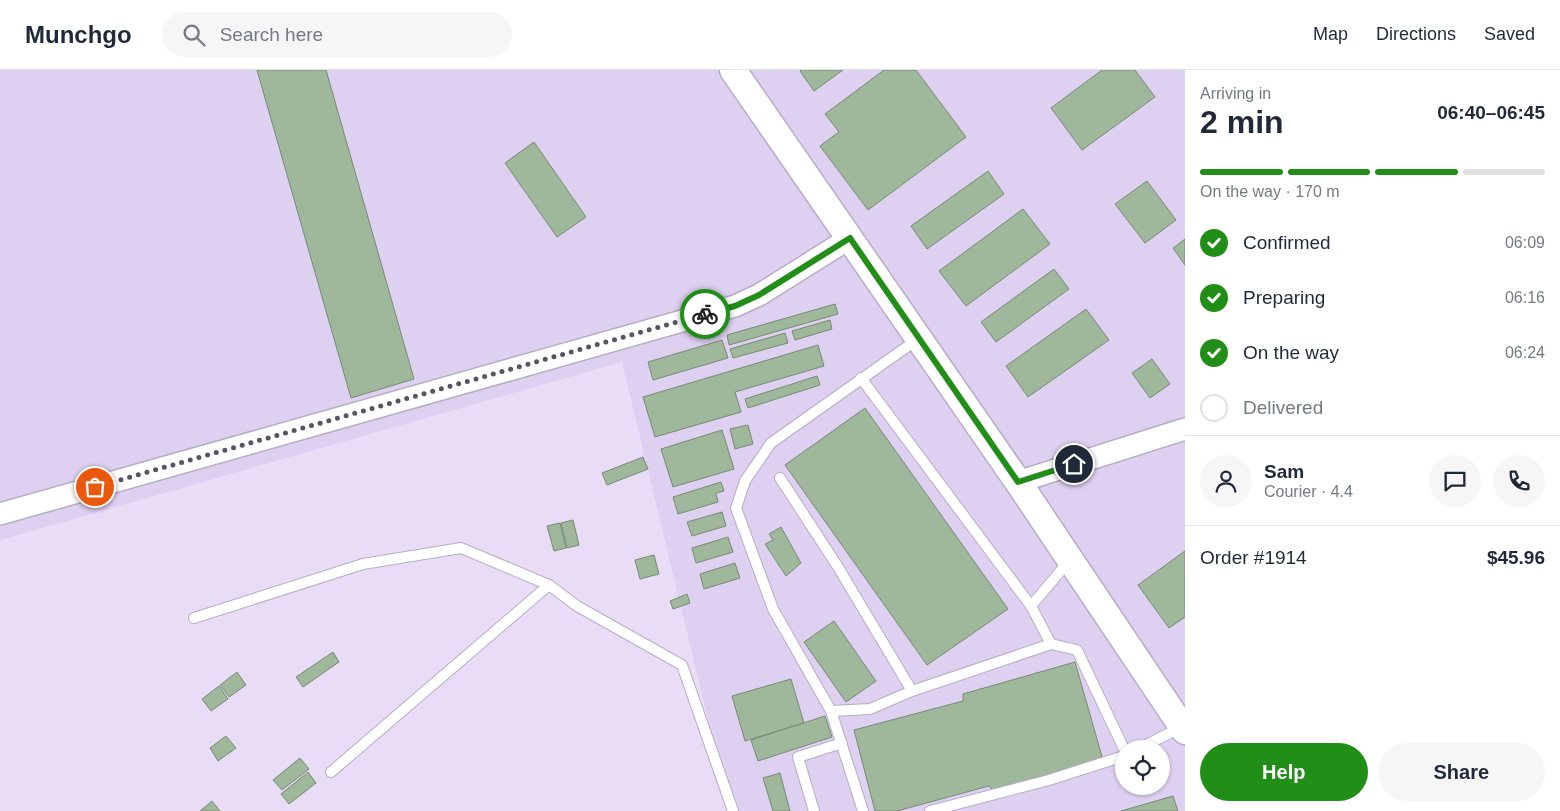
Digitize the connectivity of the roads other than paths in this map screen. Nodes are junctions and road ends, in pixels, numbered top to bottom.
1 (732, 70) edge
2 (850, 238) junction
3 (919, 338) junction
4 (861, 378) junction
5 (1185, 429) edge
6 (780, 478) dead end
7 (1018, 482) junction
8 (0, 514) edge
9 (1071, 560) junction
10 (549, 585) junction
11 (1031, 606) junction
12 (194, 618) dead end
13 (1051, 644) junction
14 (912, 691) junction
15 (831, 710) junction
16 (1184, 729) edge
17 (1120, 740) edge
18 (1159, 740) edge
19 (842, 743) junction
20 (1115, 759) edge
21 (331, 772) dead end
22 (733, 811) edge
23 (814, 811) edge
24 (864, 811) edge
25 (930, 811) edge

1 - 2 street
2 - 3 street
2 - 8 street
3 - 4 lane
3 - 7 street
4 - 11 lane
4 - 15 lane
5 - 7 street
6 - 14 lane
7 - 9 street
9 - 11 lane
9 - 16 street
10 - 12 lane
10 - 21 lane
10 - 22 lane
11 - 13 lane
13 - 14 lane
13 - 17 lane
14 - 15 lane
15 - 19 lane
16 - 18 lane
19 - 23 lane
19 - 24 lane
20 - 25 lane

